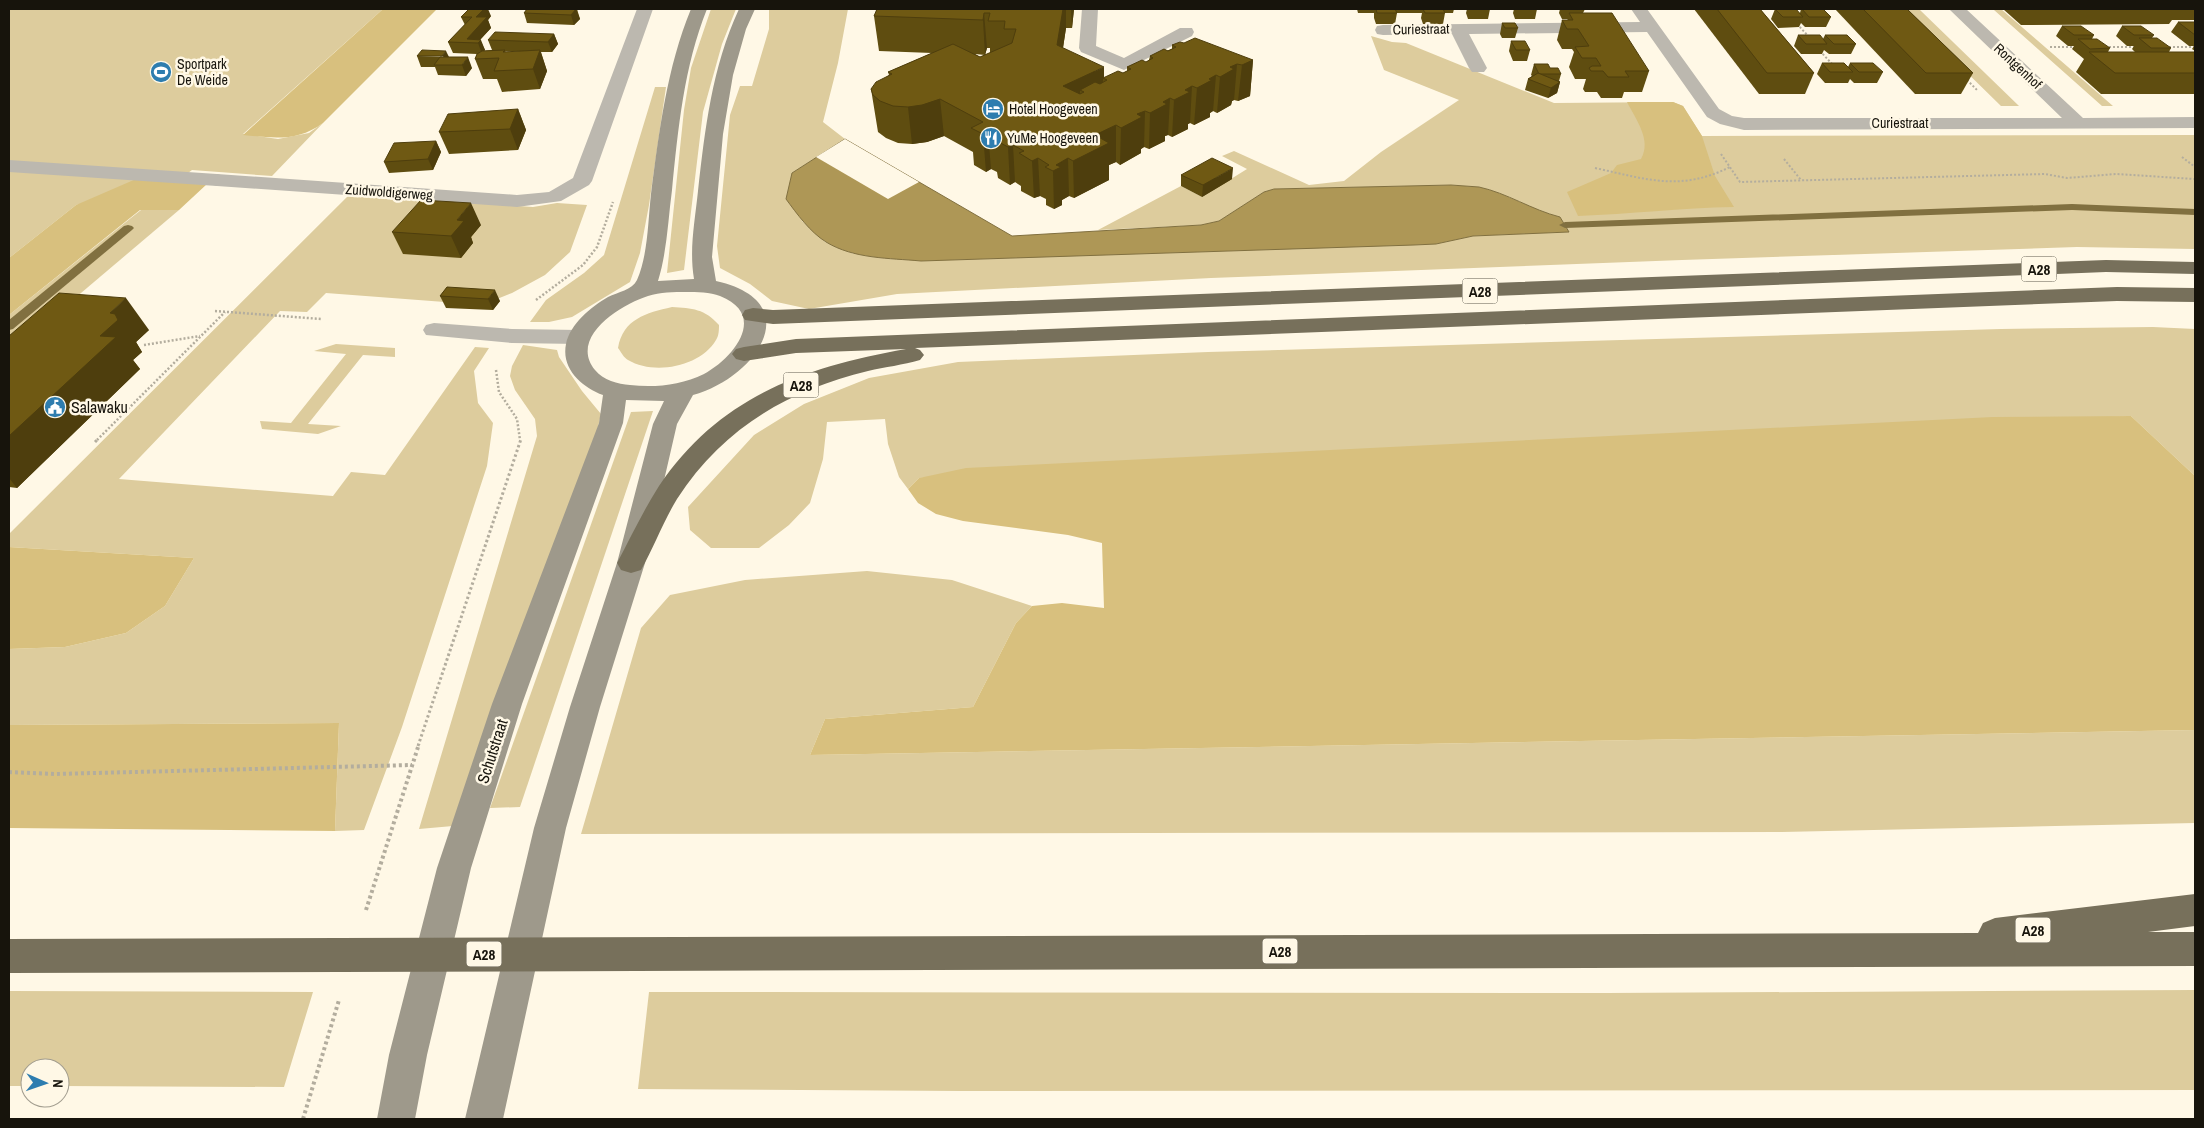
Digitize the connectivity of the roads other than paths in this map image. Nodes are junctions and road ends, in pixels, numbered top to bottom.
1 (645, 9) edge
2 (699, 9) edge
3 (747, 9) edge
4 (1090, 9) edge
5 (1639, 9) edge
6 (1958, 10) edge
7 (1651, 27) junction
8 (1458, 29) junction
9 (1384, 30) dead end
10 (1186, 32) dead end
11 (1478, 68) dead end
12 (2078, 123) junction
13 (2195, 123) edge
14 (9, 166) edge
15 (2195, 268) edge
16 (706, 287) junction
17 (640, 291) junction
18 (2195, 295) edge
19 (753, 315) junction
20 (434, 330) dead end
21 (1048, 336) junction
22 (579, 337) junction
23 (744, 354) junction
24 (685, 388) junction
25 (615, 391) junction
26 (631, 562) junction
27 (2195, 910) edge
28 (2195, 949) edge
29 (1872, 950) junction
30 (9, 956) edge
31 (396, 1119) edge
32 (484, 1119) edge

1 - 14 street, Zuidwoldigerweg
2 - 17 main road
3 - 16 main road
4 - 10 street
5 - 7 street, Curiestraat
6 - 12 street, Rontgenhof
7 - 8 street, Curiestraat
7 - 12 street, Curiestraat
8 - 9 street, Curiestraat
8 - 11 street, Curiestraat
12 - 13 street, Curiestraat
15 - 19 highway, A28
16 - 17 main road
16 - 19 main road
17 - 22 main road
18 - 21 highway, A28
19 - 23 main road
20 - 22 street
21 - 23 highway, A28
21 - 26 highway, A28
22 - 25 main road
23 - 24 main road
24 - 25 main road
24 - 26 main road
25 - 31 main road, Schutstraat
26 - 32 main road
27 - 29 highway, A28
28 - 29 highway, A28
29 - 30 highway, A28

